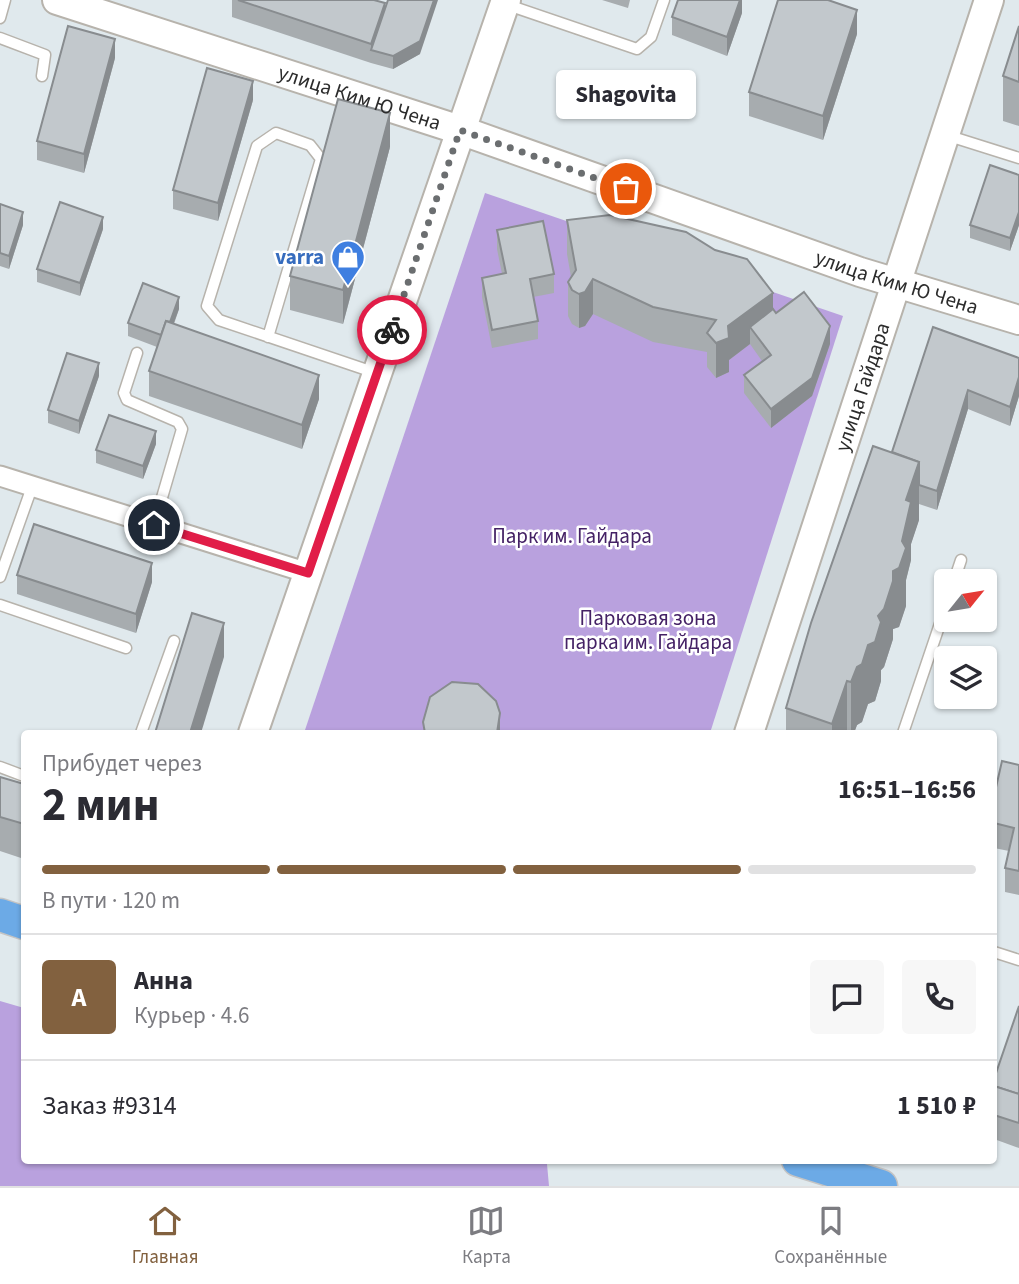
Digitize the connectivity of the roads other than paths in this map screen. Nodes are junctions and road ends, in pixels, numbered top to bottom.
1 (5, 0) edge
2 (664, 0) edge
3 (989, 0) edge
4 (62, 1) edge
5 (505, 2) edge
6 (0, 18) edge
7 (0, 38) edge
8 (42, 76) dead end
9 (460, 130) junction
10 (946, 135) junction
11 (1019, 158) edge
12 (896, 284) junction
13 (1019, 320) edge
14 (268, 337) junction
15 (137, 353) dead end
16 (377, 374) junction
17 (0, 477) edge
18 (32, 487) junction
19 (154, 525) junction
20 (961, 560) dead end
21 (958, 569) edge
22 (308, 573) junction
23 (0, 577) edge
24 (0, 605) edge
25 (937, 632) edge
26 (174, 641) dead end
27 (126, 648) dead end
28 (142, 730) edge
29 (254, 730) edge
30 (750, 730) edge
31 (904, 730) edge
32 (0, 767) edge
33 (21, 775) edge
34 (0, 915) edge
35 (21, 922) edge
36 (997, 953) edge
37 (1019, 960) edge
38 (811, 1164) edge
39 (881, 1186) edge

1 - 6 lane
2 - 5 lane
3 - 10 street, улица Гайдара
4 - 9 street, улица Ким Ю Чена
5 - 9 street
7 - 8 lane
9 - 12 street, улица Ким Ю Чена
9 - 16 street
10 - 11 lane
10 - 12 street, улица Гайдара
12 - 13 street, улица Ким Ю Чена
12 - 30 street, улица Гайдара
14 - 14 lane
14 - 16 lane
15 - 19 lane
16 - 22 street
17 - 18 street
18 - 19 street
18 - 23 lane
19 - 22 street
20 - 21 lane
22 - 29 street
24 - 27 lane
25 - 31 lane
26 - 28 lane
32 - 33 lane
34 - 35 main road
36 - 37 lane
38 - 39 main road

